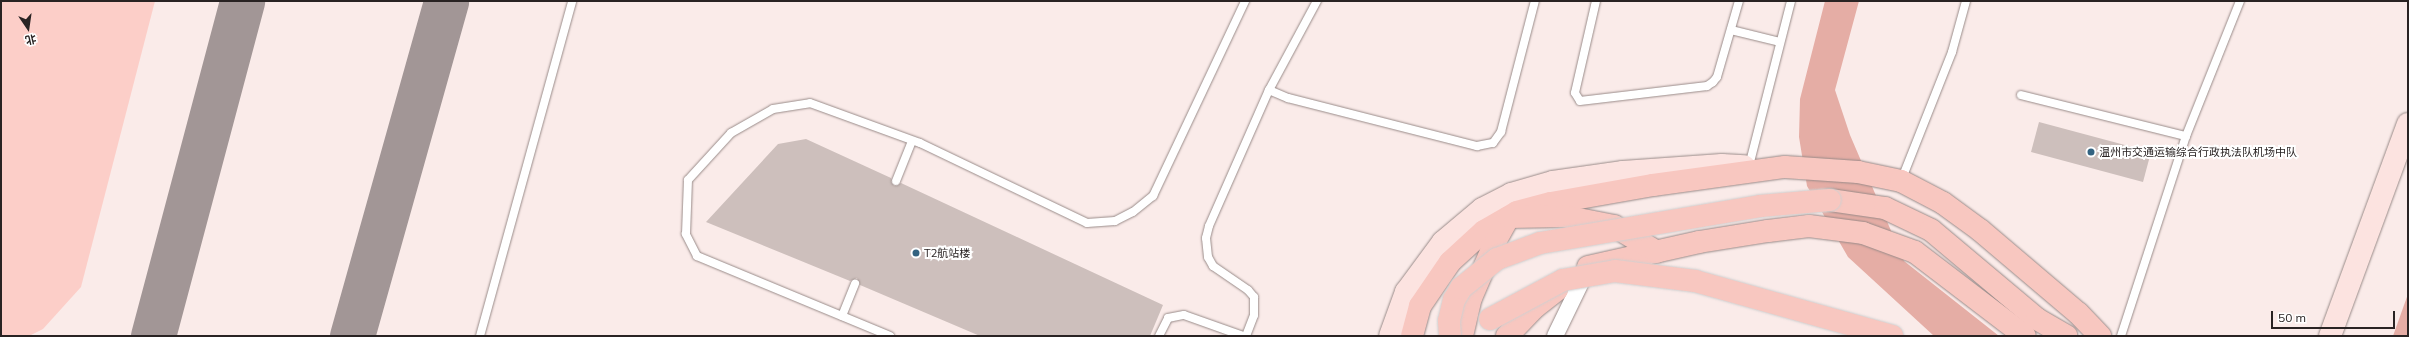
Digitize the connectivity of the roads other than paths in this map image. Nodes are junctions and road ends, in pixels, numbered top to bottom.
1 (572, 1) edge
2 (1245, 1) edge
3 (1317, 1) edge
4 (1535, 1) edge
5 (1596, 1) edge
6 (1739, 1) edge
7 (1791, 1) edge
8 (1966, 1) edge
9 (2240, 1) edge
10 (1731, 30) junction
11 (1780, 42) junction
12 (1269, 90) junction
13 (2021, 95) dead end
14 (2408, 124) edge
15 (2186, 136) junction
16 (912, 141) junction
17 (1749, 166) junction
18 (1785, 168) junction
19 (896, 180) dead end
20 (1901, 182) junction
21 (1509, 217) junction
22 (1657, 252) junction
23 (1588, 266) junction
24 (855, 283) dead end
25 (842, 316) junction
26 (480, 336) edge
27 (890, 336) edge
28 (1159, 336) edge
29 (1244, 336) edge
30 (1390, 336) edge
31 (1412, 336) edge
32 (1450, 336) edge
33 (1463, 336) edge
34 (1507, 336) edge
35 (1555, 336) edge
36 (1892, 336) edge
37 (2025, 336) edge
38 (2066, 336) edge
39 (2100, 336) edge
40 (2121, 336) edge
41 (2330, 336) edge

1 - 26 lane
2 - 16 lane
3 - 12 lane
4 - 12 lane
5 - 10 lane
6 - 10 lane
7 - 11 lane
8 - 20 lane
9 - 15 lane
10 - 11 lane
11 - 17 lane
12 - 29 lane
13 - 15 lane
14 - 41 main road
15 - 40 lane
16 - 19 lane
16 - 25 lane
17 - 18 main road
17 - 30 main road
18 - 20 main road
18 - 21 main road
20 - 39 main road
21 - 22 main road
21 - 31 main road
21 - 33 main road
22 - 23 main road
22 - 37 main road
23 - 34 main road
23 - 35 street
24 - 25 lane
25 - 27 lane
28 - 29 lane
32 - 38 main road, bridge
33 - 36 main road, bridge

